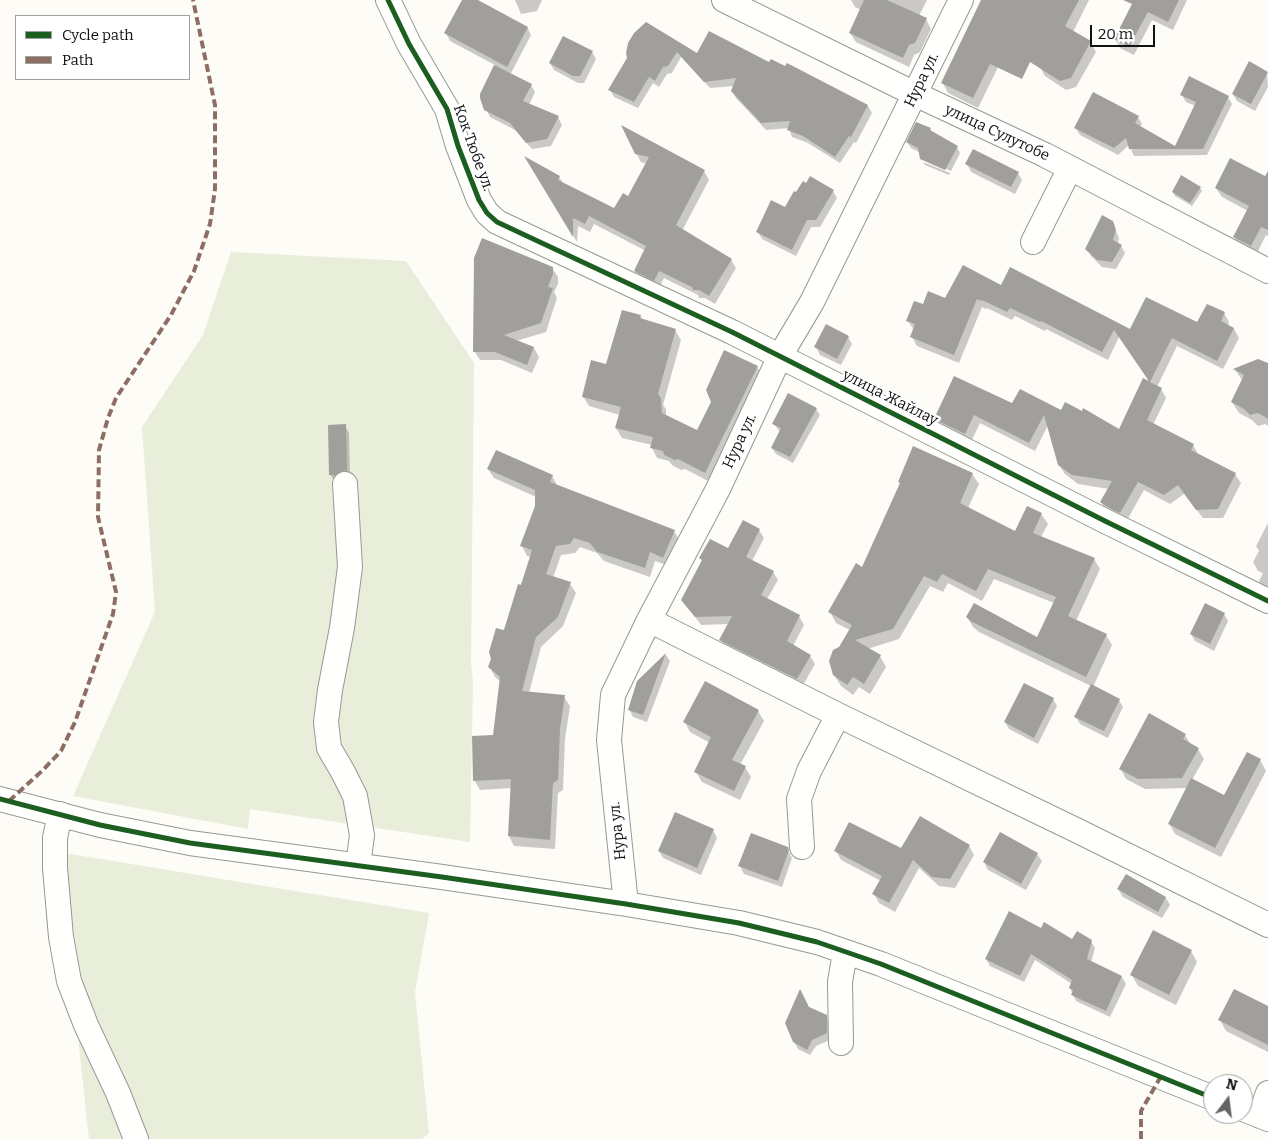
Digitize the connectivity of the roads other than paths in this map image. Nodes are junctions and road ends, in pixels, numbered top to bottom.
1 (388, 0) edge
2 (724, 0) edge
3 (961, 0) edge
4 (914, 94) junction
5 (1070, 168) junction
6 (497, 222) joint
7 (1033, 242) dead end
8 (1268, 271) edge
9 (780, 356) junction
10 (345, 484) dead end
11 (1268, 601) edge
12 (649, 620) junction
13 (838, 715) junction
14 (0, 798) edge
15 (60, 814) junction
16 (802, 847) dead end
17 (358, 866) junction
18 (626, 904) junction
19 (1268, 925) edge
20 (845, 952) junction
21 (841, 1043) dead end
22 (1268, 1093) edge
23 (1203, 1094) edge
24 (1257, 1115) edge
25 (136, 1139) edge

1 - 6 street, Кок Тюбе ул.
2 - 4 street, улица Сулутобе
3 - 4 street, Нура ул.
4 - 5 street, улица Сулутобе
4 - 9 street, Нура ул.
5 - 7 street
5 - 8 street, улица Сулутобе
6 - 9 street, улица Жайлау
9 - 11 street, улица Жайлау
9 - 12 street, Нура ул.
10 - 17 street
12 - 13 street
12 - 18 street, Нура ул.
13 - 16 street
13 - 19 street
14 - 15 street
15 - 17 street
15 - 25 street
17 - 18 street
18 - 20 street
20 - 21 street
20 - 23 street
22 - 24 street

